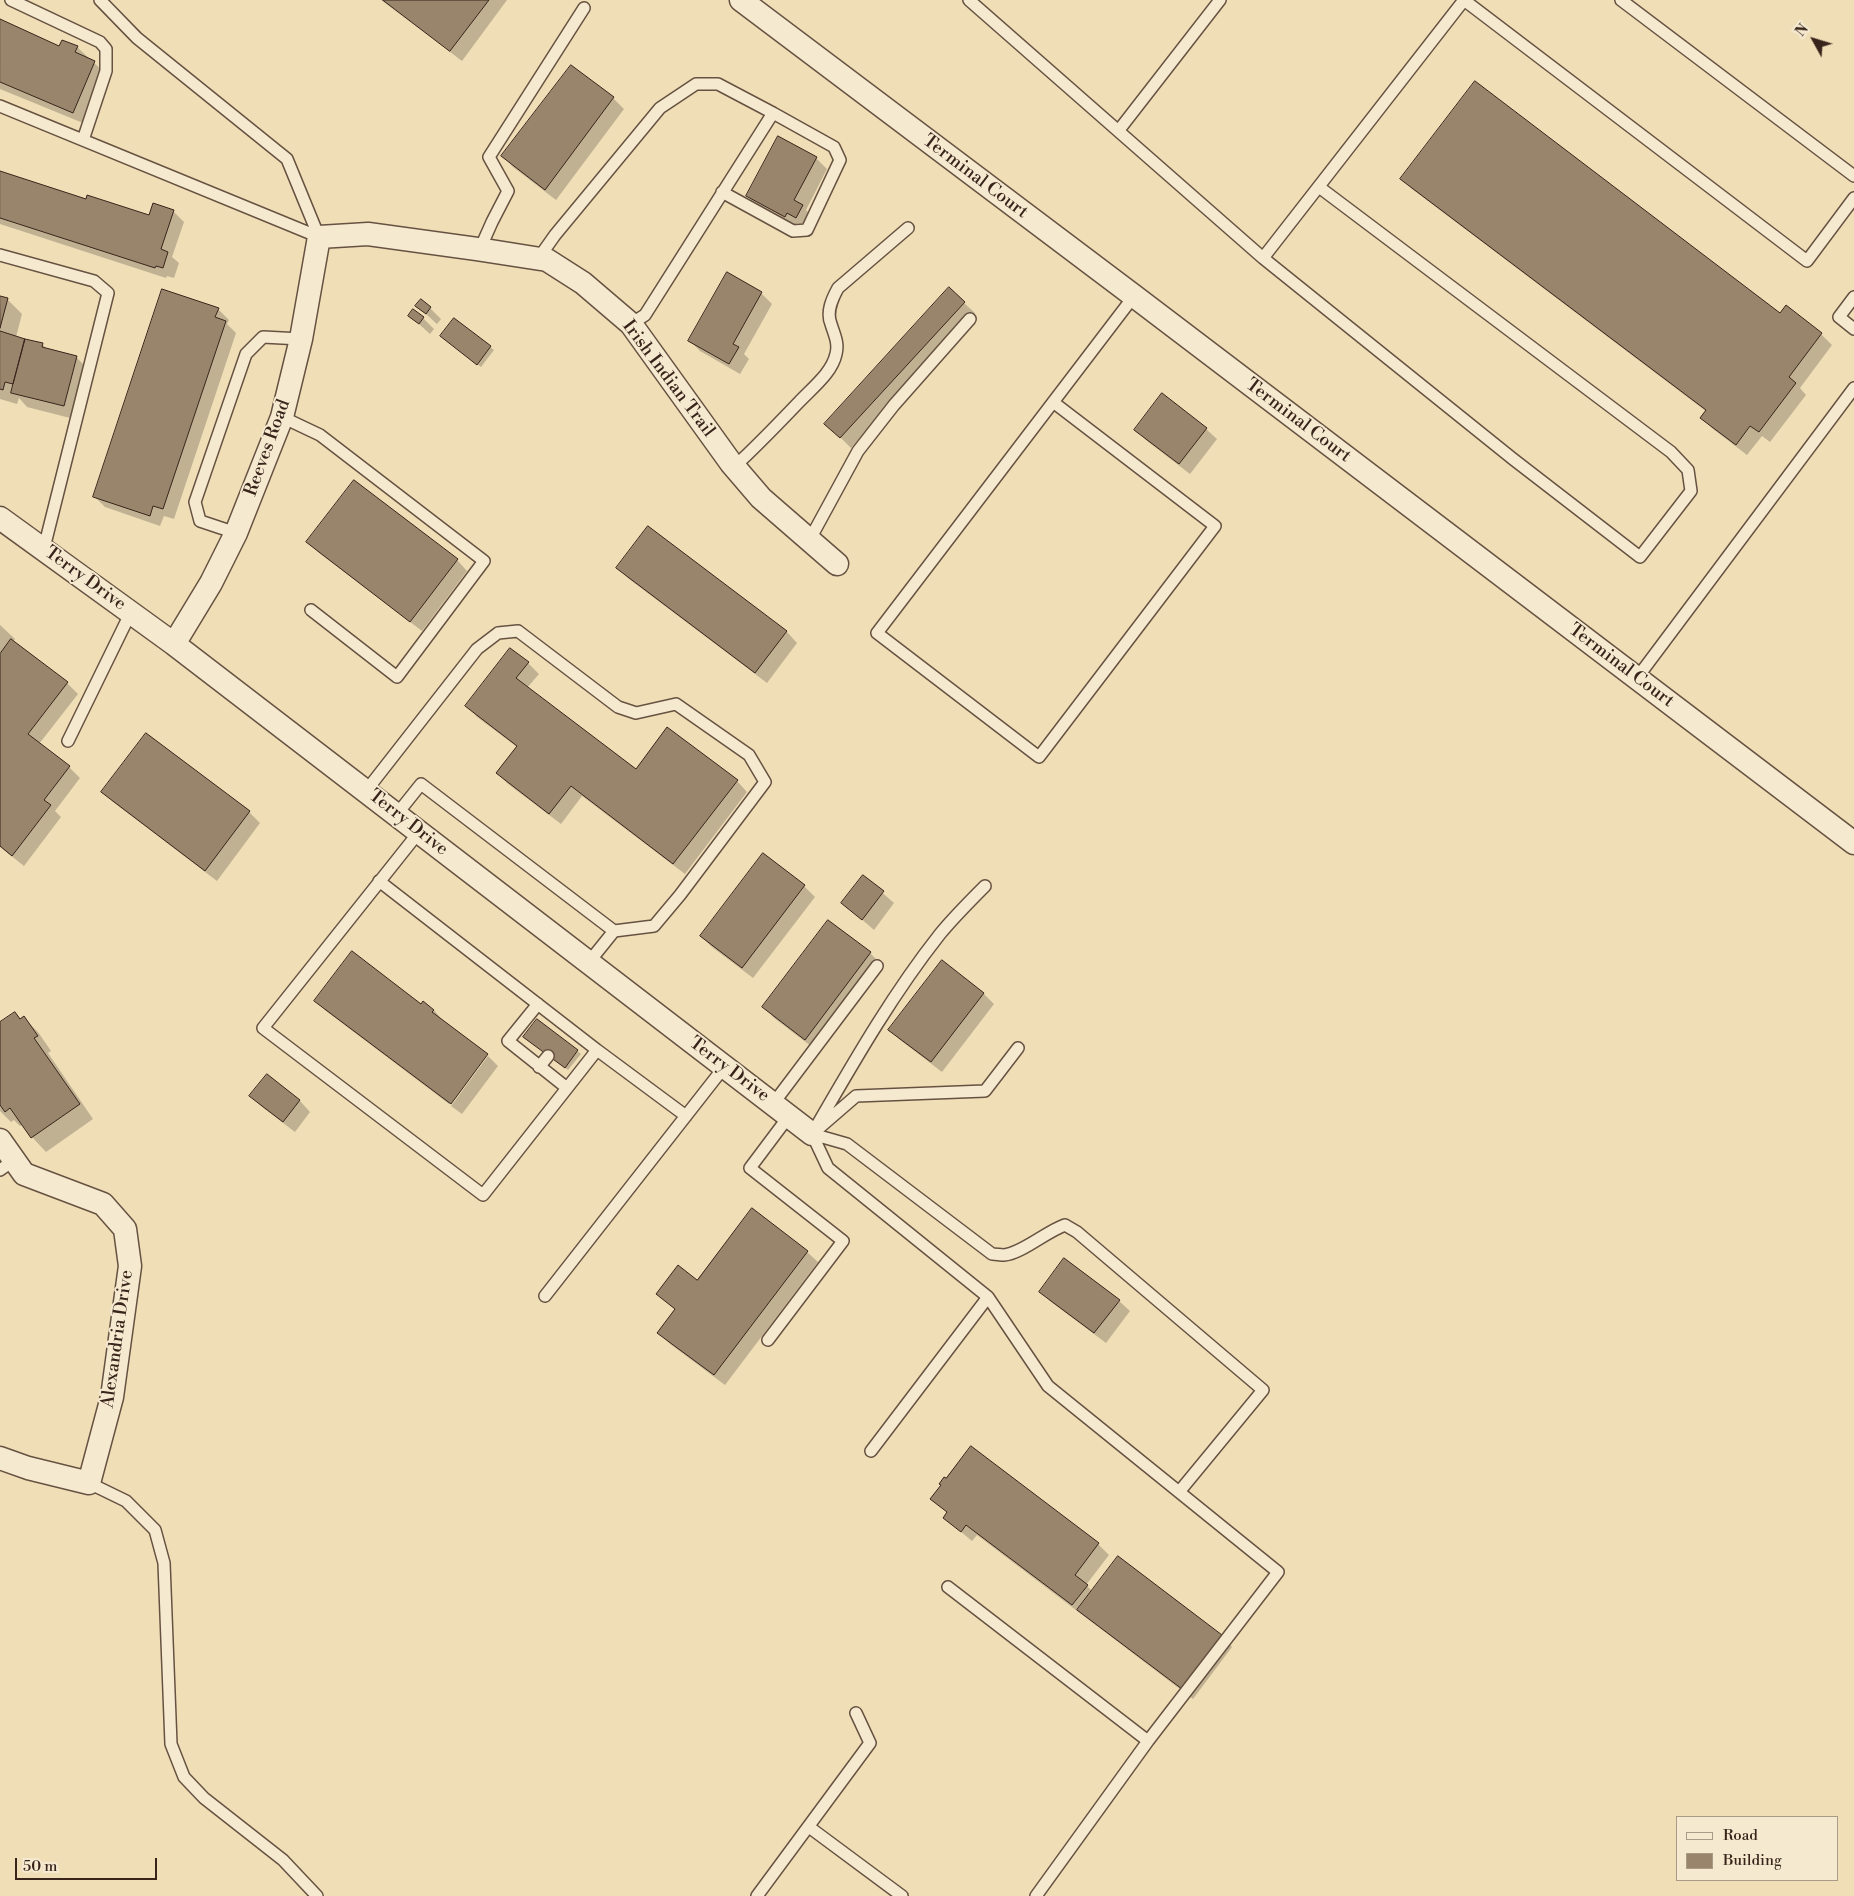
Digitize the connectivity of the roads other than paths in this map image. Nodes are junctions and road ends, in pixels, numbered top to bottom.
1 (11, 0) edge
2 (100, 0) edge
3 (741, 0) edge
4 (969, 0) edge
5 (1220, 0) edge
6 (1464, 0) edge
7 (1621, 0) edge
8 (584, 8) dead end
9 (0, 106) edge
10 (772, 113) junction
11 (1119, 130) junction
12 (83, 140) junction
13 (1854, 176) edge
14 (1319, 186) junction
15 (722, 192) junction
16 (1854, 198) edge
17 (908, 228) dead end
18 (318, 237) junction
19 (480, 249) junction
20 (0, 255) edge
21 (1263, 258) junction
22 (538, 259) junction
23 (1134, 296) junction
24 (1854, 297) edge
25 (970, 319) dead end
26 (631, 324) junction
27 (1854, 329) edge
28 (301, 339) junction
29 (1854, 388) edge
30 (1053, 402) junction
31 (282, 417) junction
32 (734, 468) junction
33 (0, 518) edge
34 (236, 532) junction
35 (810, 541) junction
36 (44, 548) junction
37 (837, 564) dead end
38 (311, 610) dead end
39 (131, 612) junction
40 (174, 644) junction
41 (1637, 678) junction
42 (68, 741) dead end
43 (366, 791) junction
44 (397, 814) junction
45 (419, 832) junction
46 (1854, 843) edge
47 (379, 881) junction
48 (985, 886) dead end
49 (614, 931) junction
50 (589, 962) junction
51 (877, 966) dead end
52 (538, 1004) junction
53 (570, 1029) junction
54 (562, 1038) dead end
55 (532, 1045) dead end
56 (1018, 1048) dead end
57 (597, 1050) junction
58 (524, 1055) junction
59 (548, 1056) dead end
60 (725, 1066) junction
61 (539, 1067) junction
62 (567, 1088) junction
63 (781, 1110) junction
64 (686, 1116) junction
65 (812, 1134) junction
66 (0, 1140) edge
67 (7, 1165) edge
68 (545, 1296) dead end
69 (988, 1297) junction
70 (768, 1340) dead end
71 (871, 1451) dead end
72 (0, 1458) edge
73 (90, 1483) junction
74 (1179, 1492) junction
75 (948, 1587) dead end
76 (856, 1713) dead end
77 (1148, 1741) junction
78 (810, 1827) junction
79 (317, 1896) edge
80 (757, 1896) edge
81 (902, 1896) edge
82 (1036, 1896) edge

1 - 12 lane
2 - 18 lane
3 - 23 street, Terminal Court
4 - 11 lane
5 - 11 lane
6 - 14 lane
6 - 16 lane
7 - 13 lane
8 - 19 lane
9 - 12 lane
10 - 15 lane
10 - 15 lane
10 - 22 lane
11 - 21 lane
12 - 18 lane
14 - 21 lane
14 - 21 lane
15 - 26 lane
17 - 32 lane
18 - 19 street, Irish Indian Trail
18 - 28 street, Reeves Road
19 - 22 street, Irish Indian Trail
20 - 36 lane
22 - 26 street, Irish Indian Trail
23 - 30 lane
23 - 41 street, Terminal Court
24 - 27 lane
25 - 35 lane
26 - 32 street, Irish Indian Trail
28 - 31 street, Reeves Road
28 - 34 lane
29 - 41 lane
30 - 30 lane
31 - 34 street, Reeves Road
31 - 38 lane
32 - 35 street, Irish Indian Trail
33 - 36 street, Terry Drive
34 - 40 street, Reeves Road
35 - 37 street, Irish Indian Trail
36 - 39 street, Terry Drive
39 - 40 street, Terry Drive
39 - 42 lane
40 - 43 street, Terry Drive
41 - 46 street, Terminal Court
43 - 44 street, Terry Drive
43 - 49 lane
44 - 45 street, Terry Drive
44 - 49 lane
45 - 47 lane
45 - 50 street, Terry Drive
47 - 52 lane
47 - 62 lane
48 - 65 lane
49 - 50 lane
50 - 60 street, Terry Drive
51 - 63 lane
52 - 53 lane
52 - 58 lane
53 - 54 lane
53 - 57 lane
55 - 58 lane
56 - 65 lane
57 - 62 lane
57 - 64 lane
58 - 61 lane
59 - 61 lane
60 - 63 street, Terry Drive
60 - 64 lane
61 - 62 lane
63 - 65 street, Terry Drive
63 - 70 lane
64 - 68 lane
65 - 69 lane
65 - 74 lane
66 - 67 street, Alexandria Drive
67 - 73 street, Alexandria Drive
69 - 71 lane
69 - 74 lane
72 - 73 street
73 - 79 lane
74 - 77 lane
75 - 77 lane
76 - 78 lane
77 - 82 lane
78 - 80 lane
78 - 81 lane

